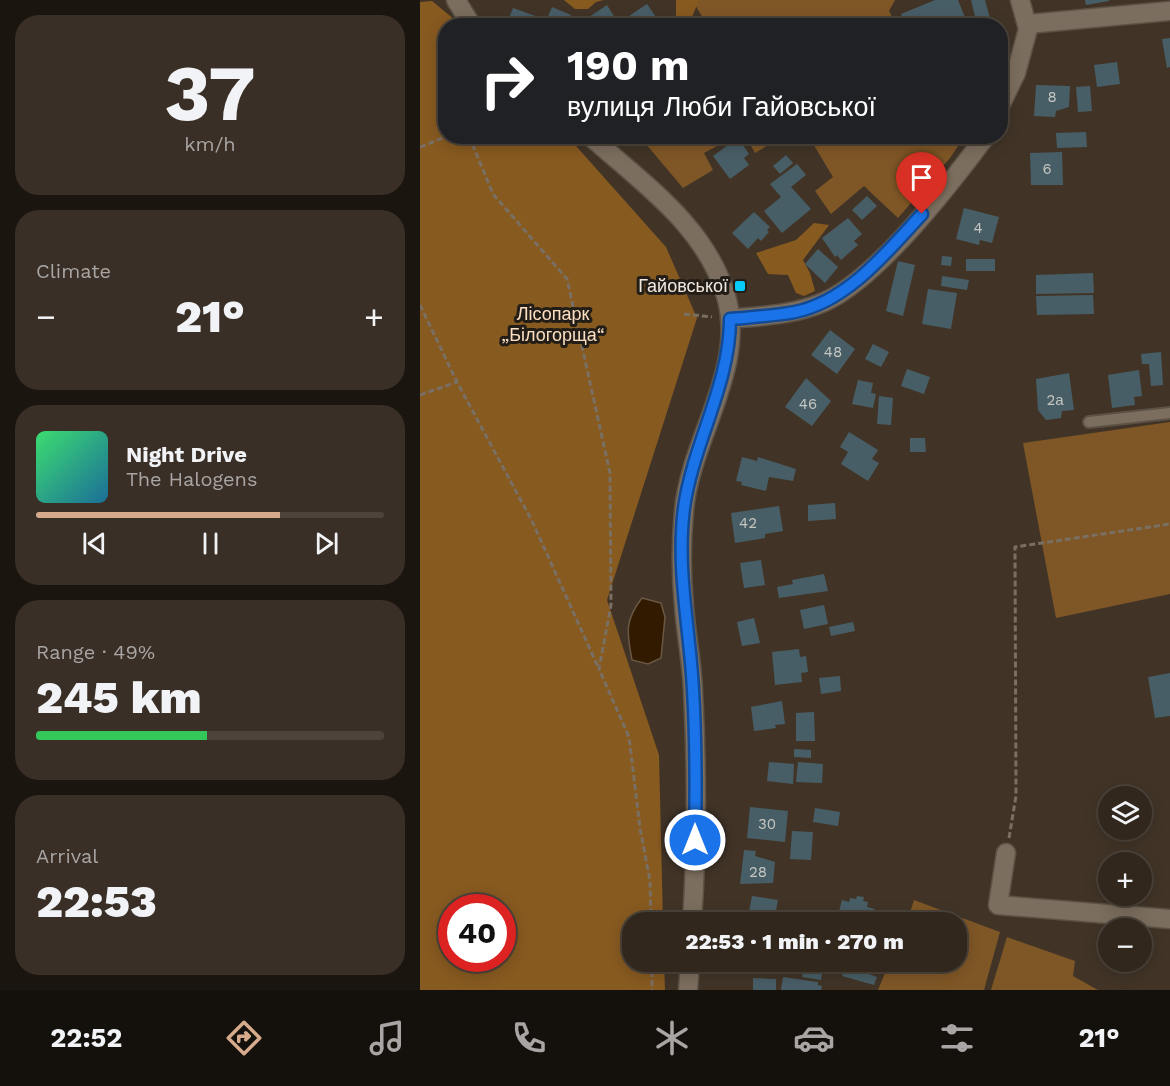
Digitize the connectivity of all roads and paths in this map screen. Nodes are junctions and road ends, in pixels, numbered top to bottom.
1 (456, 0) edge
2 (1020, 0) edge
3 (1170, 11) edge
4 (467, 18) edge
5 (1028, 24) junction
6 (1008, 90) edge
7 (438, 140) edge
8 (472, 144) edge
9 (599, 144) edge
10 (980, 144) edge
11 (420, 147) edge
12 (420, 305) edge
13 (684, 314) dead end
14 (730, 319) junction
15 (457, 382) junction
16 (420, 395) edge
17 (1170, 413) edge
18 (1089, 422) dead end
19 (1170, 524) edge
20 (599, 669) junction
21 (1006, 853) joint
22 (651, 912) edge
23 (693, 912) edge
24 (1170, 919) edge
25 (652, 972) edge
26 (689, 972) edge
27 (652, 990) edge
28 (688, 990) edge

1 - 4 street
2 - 5 street
3 - 5 street
5 - 6 street
7 - 11 path
8 - 20 path
9 - 14 street
10 - 14 street
12 - 15 path
13 - 14 path
14 - 23 street
15 - 16 path
15 - 20 path
17 - 18 lane
19 - 21 path
20 - 22 path
21 - 24 street
25 - 27 path
26 - 28 street

